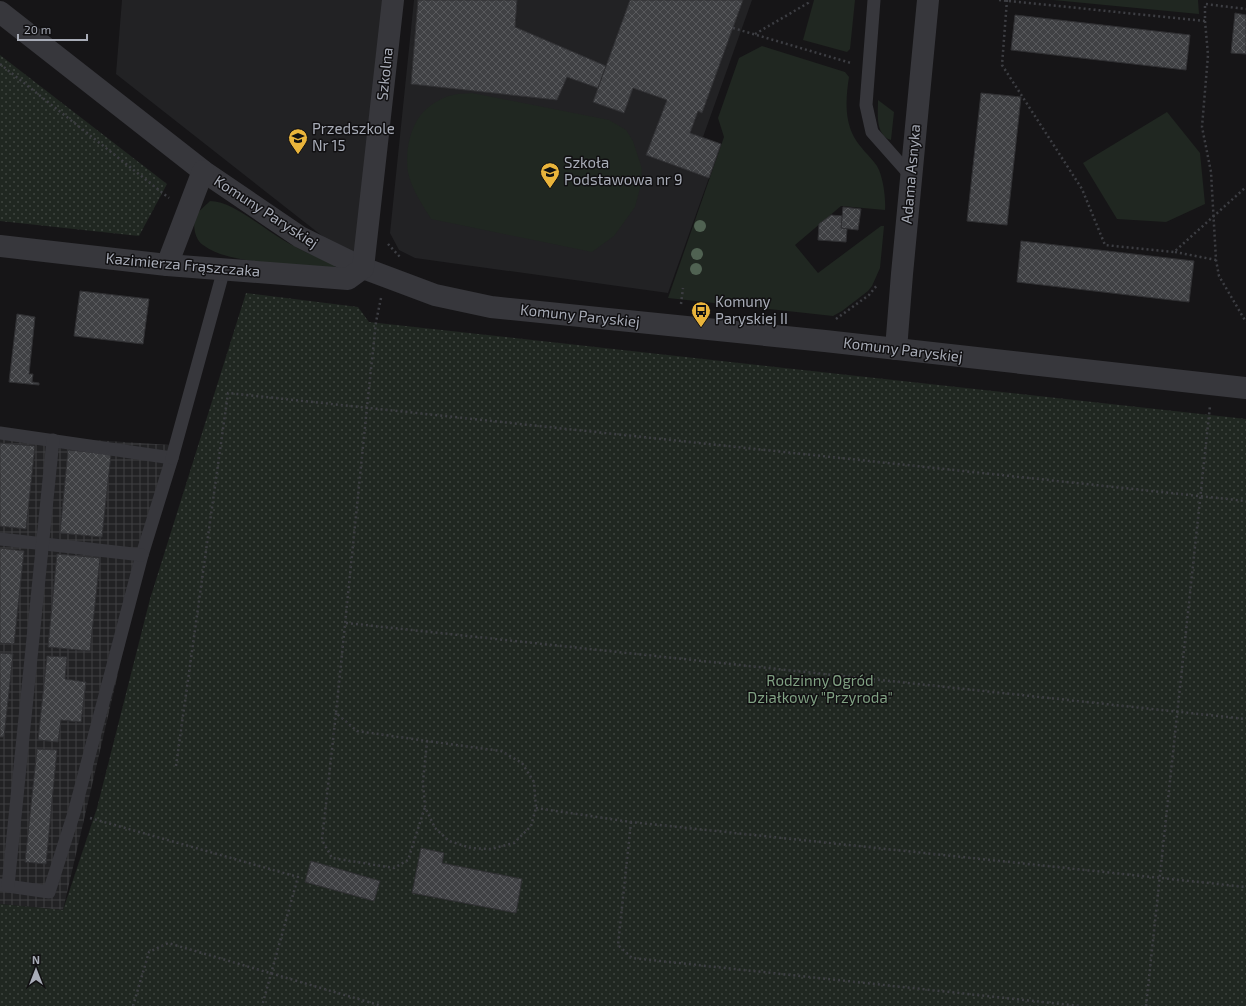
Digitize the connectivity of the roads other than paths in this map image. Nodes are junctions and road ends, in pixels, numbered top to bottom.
1 (1, 0) edge
2 (393, 0) edge
3 (874, 0) edge
4 (928, 0) edge
5 (0, 5) edge
6 (0, 12) edge
7 (203, 170) junction
8 (911, 176) junction
9 (0, 246) edge
10 (167, 265) junction
11 (363, 268) junction
12 (224, 269) junction
13 (896, 349) junction
14 (1246, 388) edge
15 (0, 433) edge
16 (53, 440) junction
17 (172, 458) junction
18 (0, 539) edge
19 (43, 543) junction
20 (142, 555) junction
21 (4, 885) edge

1 - 5 lane
2 - 11 street, Szkolna
3 - 8 lane
4 - 8 street, Adama Asnyka
6 - 7 street, Komuny Paryskiej
7 - 10 street
7 - 11 street, Komuny Paryskiej
8 - 13 street, Adama Asnyka
9 - 10 street, Kazimierza Frąszczaka
10 - 12 street, Kazimierza Frąszczaka
11 - 12 street, Kazimierza Frąszczaka
11 - 13 street, Komuny Paryskiej
12 - 17 lane
13 - 14 street, Komuny Paryskiej
15 - 16 lane
16 - 17 lane
16 - 19 lane
17 - 20 lane
18 - 19 lane
19 - 20 lane
19 - 21 lane
20 - 21 lane

